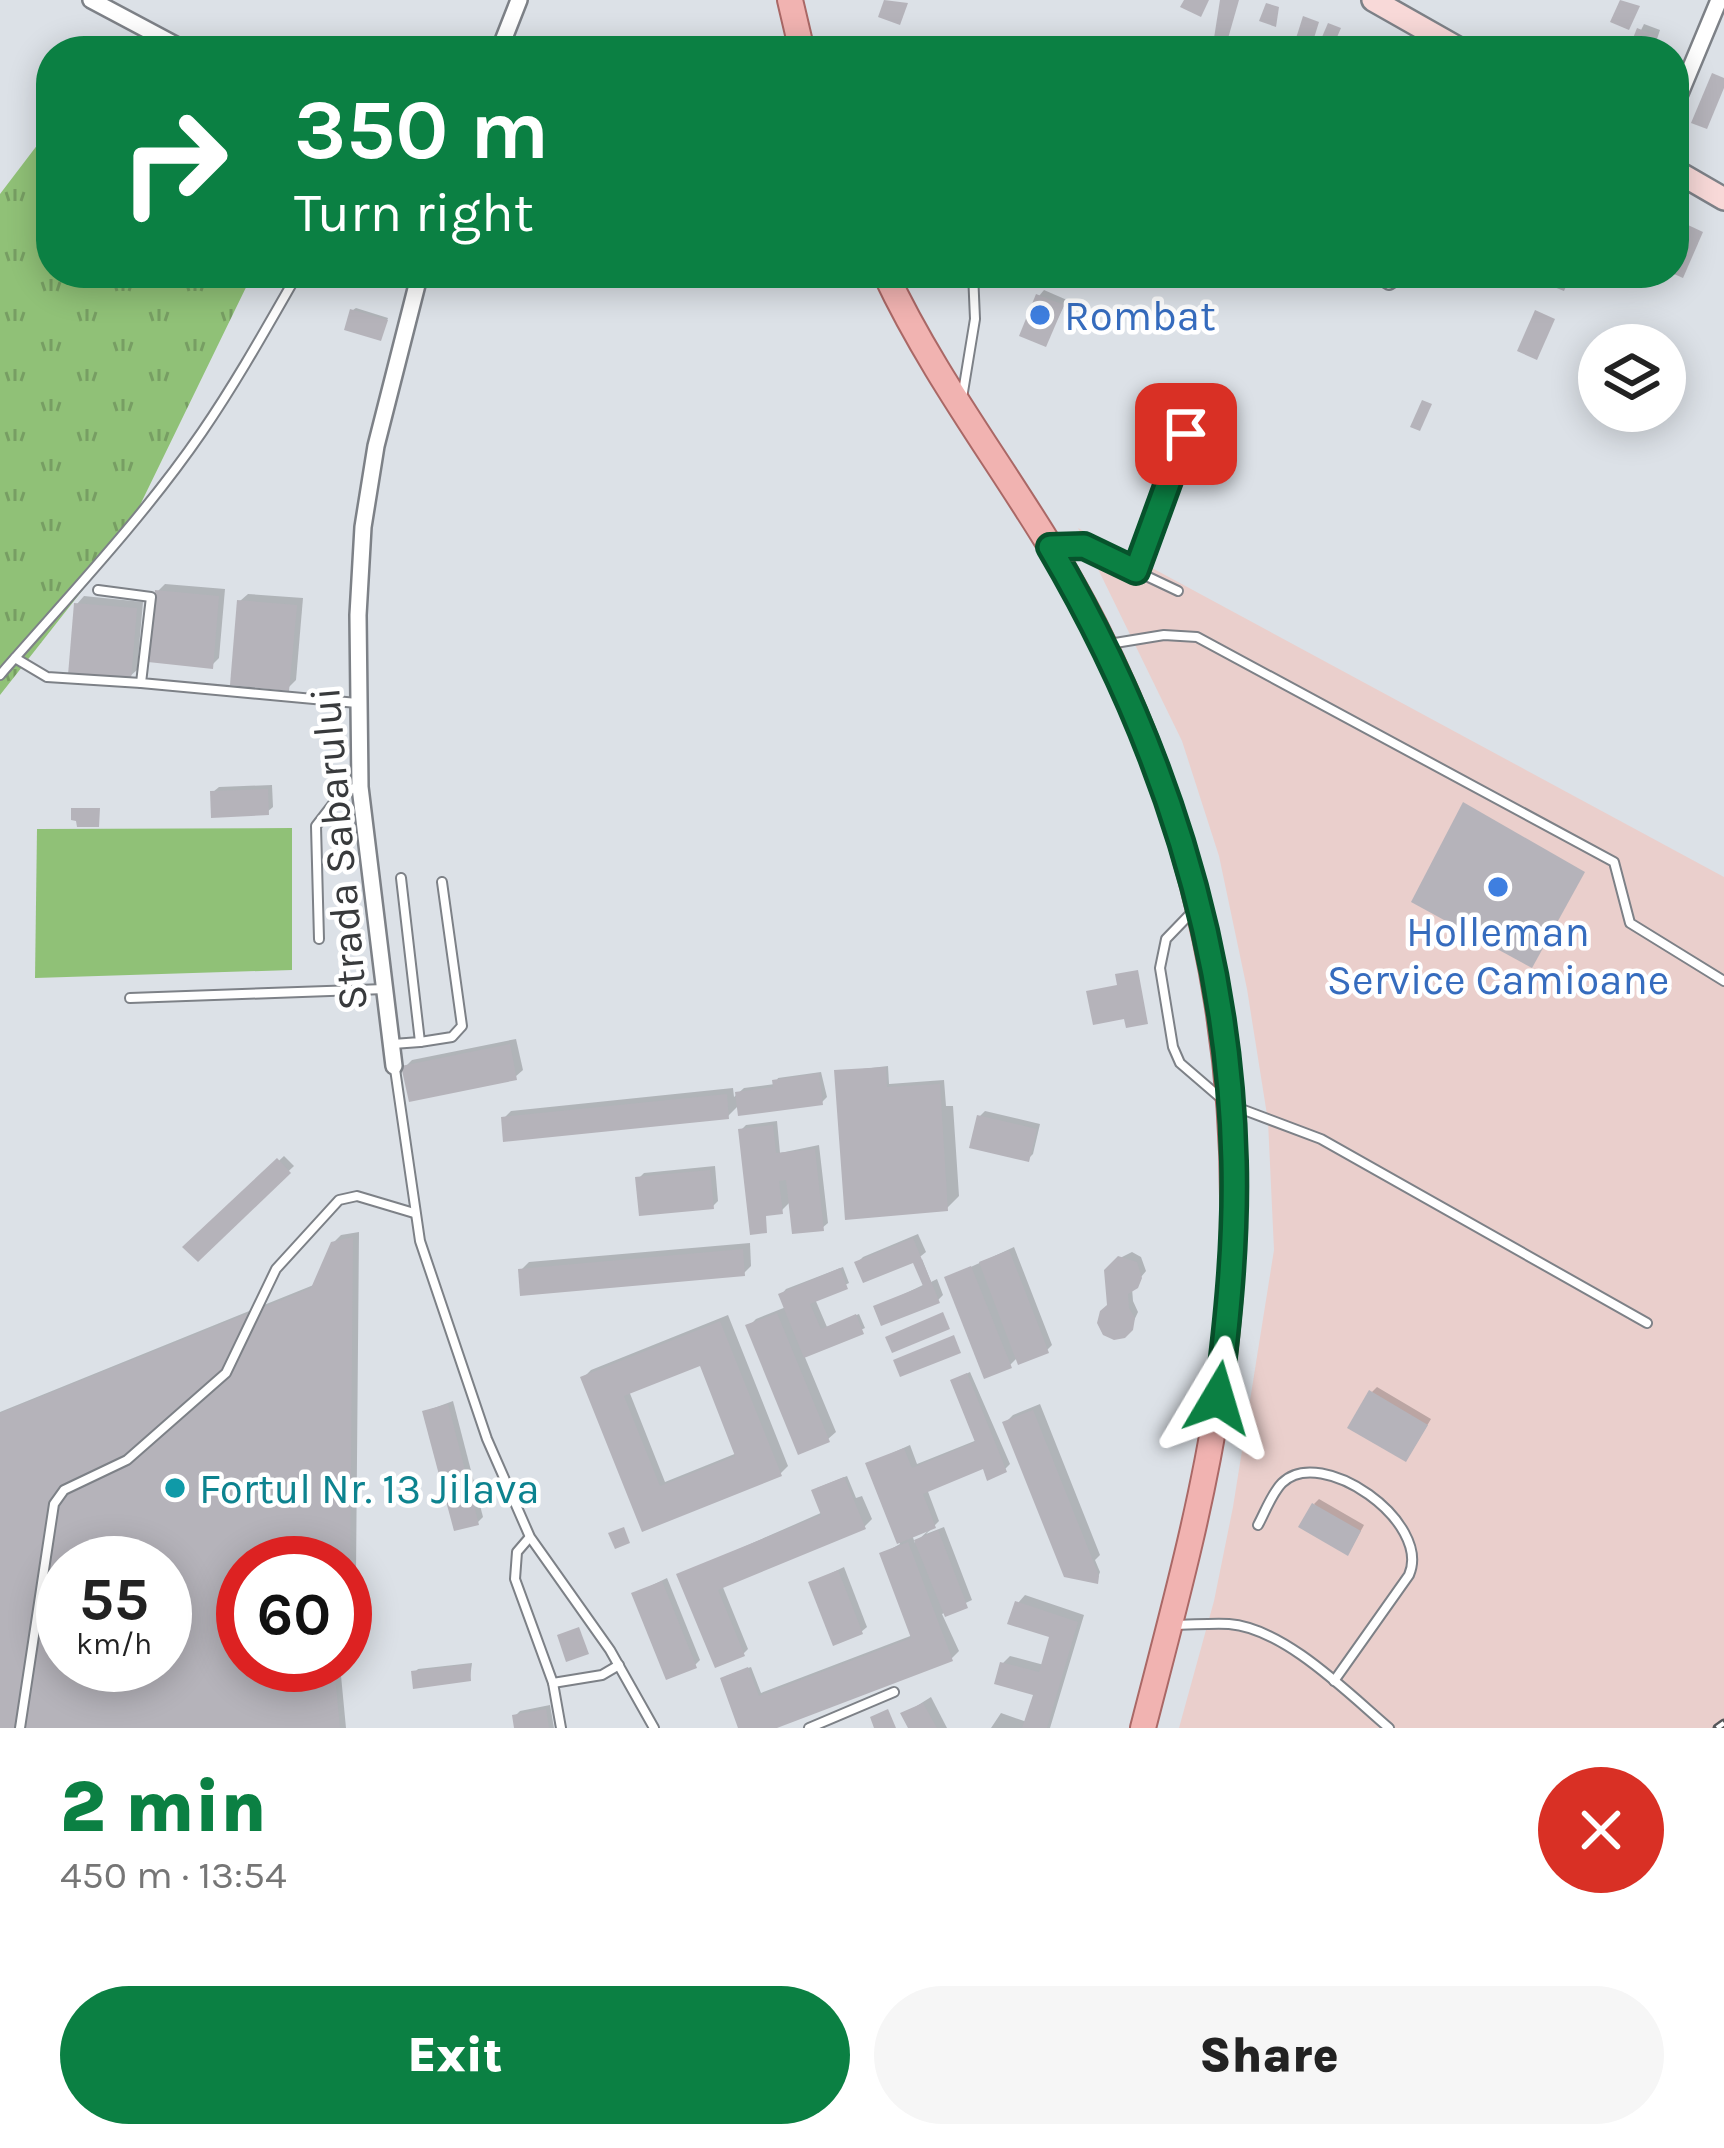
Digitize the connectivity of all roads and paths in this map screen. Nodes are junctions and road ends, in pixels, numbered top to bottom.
1 (91, 0) edge
2 (519, 0) edge
3 (790, 0) edge
4 (1372, 0) edge
5 (1719, 0) edge
6 (159, 36) edge
7 (505, 36) edge
8 (798, 36) edge
9 (1436, 36) edge
10 (1689, 72) edge
11 (1689, 179) edge
12 (1724, 199) edge
13 (290, 288) edge
14 (416, 288) edge
15 (893, 288) edge
16 (974, 288) edge
17 (961, 411) junction
18 (1186, 434) dead end
19 (1050, 547) junction
20 (1136, 571) junction
21 (98, 590) dead end
22 (1178, 591) dead end
23 (1104, 645) junction
24 (15, 658) junction
25 (0, 674) edge
26 (141, 683) junction
27 (357, 703) junction
28 (360, 787) junction
29 (401, 878) dead end
30 (442, 882) dead end
31 (1199, 905) junction
32 (319, 938) dead end
33 (1724, 981) edge
34 (386, 989) junction
35 (130, 998) dead end
36 (420, 1042) junction
37 (392, 1045) junction
38 (394, 1066) joint
39 (1232, 1106) junction
40 (414, 1213) junction
41 (1647, 1323) dead end
42 (1258, 1525) dead end
43 (530, 1538) junction
44 (1170, 1625) junction
45 (620, 1665) junction
46 (1334, 1682) junction
47 (553, 1683) junction
48 (894, 1692) dead end
49 (20, 1728) edge
50 (561, 1728) edge
51 (654, 1728) edge
52 (809, 1728) edge
53 (1143, 1728) edge
54 (1389, 1728) edge

1 - 6 street
2 - 7 street
3 - 8 main road
4 - 9 street
5 - 10 street
11 - 12 street
13 - 24 lane
14 - 27 street, Strada Sabarului
15 - 17 main road
16 - 17 lane
17 - 19 main road
18 - 20 lane
19 - 20 lane
19 - 23 main road
20 - 22 lane
21 - 26 lane
23 - 31 main road
23 - 33 lane
24 - 25 lane
24 - 26 lane
26 - 27 lane
27 - 28 street, Strada Sabarului
28 - 32 lane
28 - 34 street, Strada Sabarului
29 - 36 lane
30 - 36 lane
31 - 39 main road
31 - 39 lane
34 - 35 lane
34 - 37 street, Strada Sabarului
36 - 37 lane
37 - 38 street, Strada Sabarului
38 - 40 lane
39 - 41 lane
39 - 44 main road
40 - 43 lane
40 - 49 lane
42 - 46 lane
43 - 45 lane
43 - 47 lane
44 - 46 lane
44 - 53 main road
45 - 47 lane
45 - 51 lane
46 - 54 lane
47 - 50 lane
48 - 52 lane

